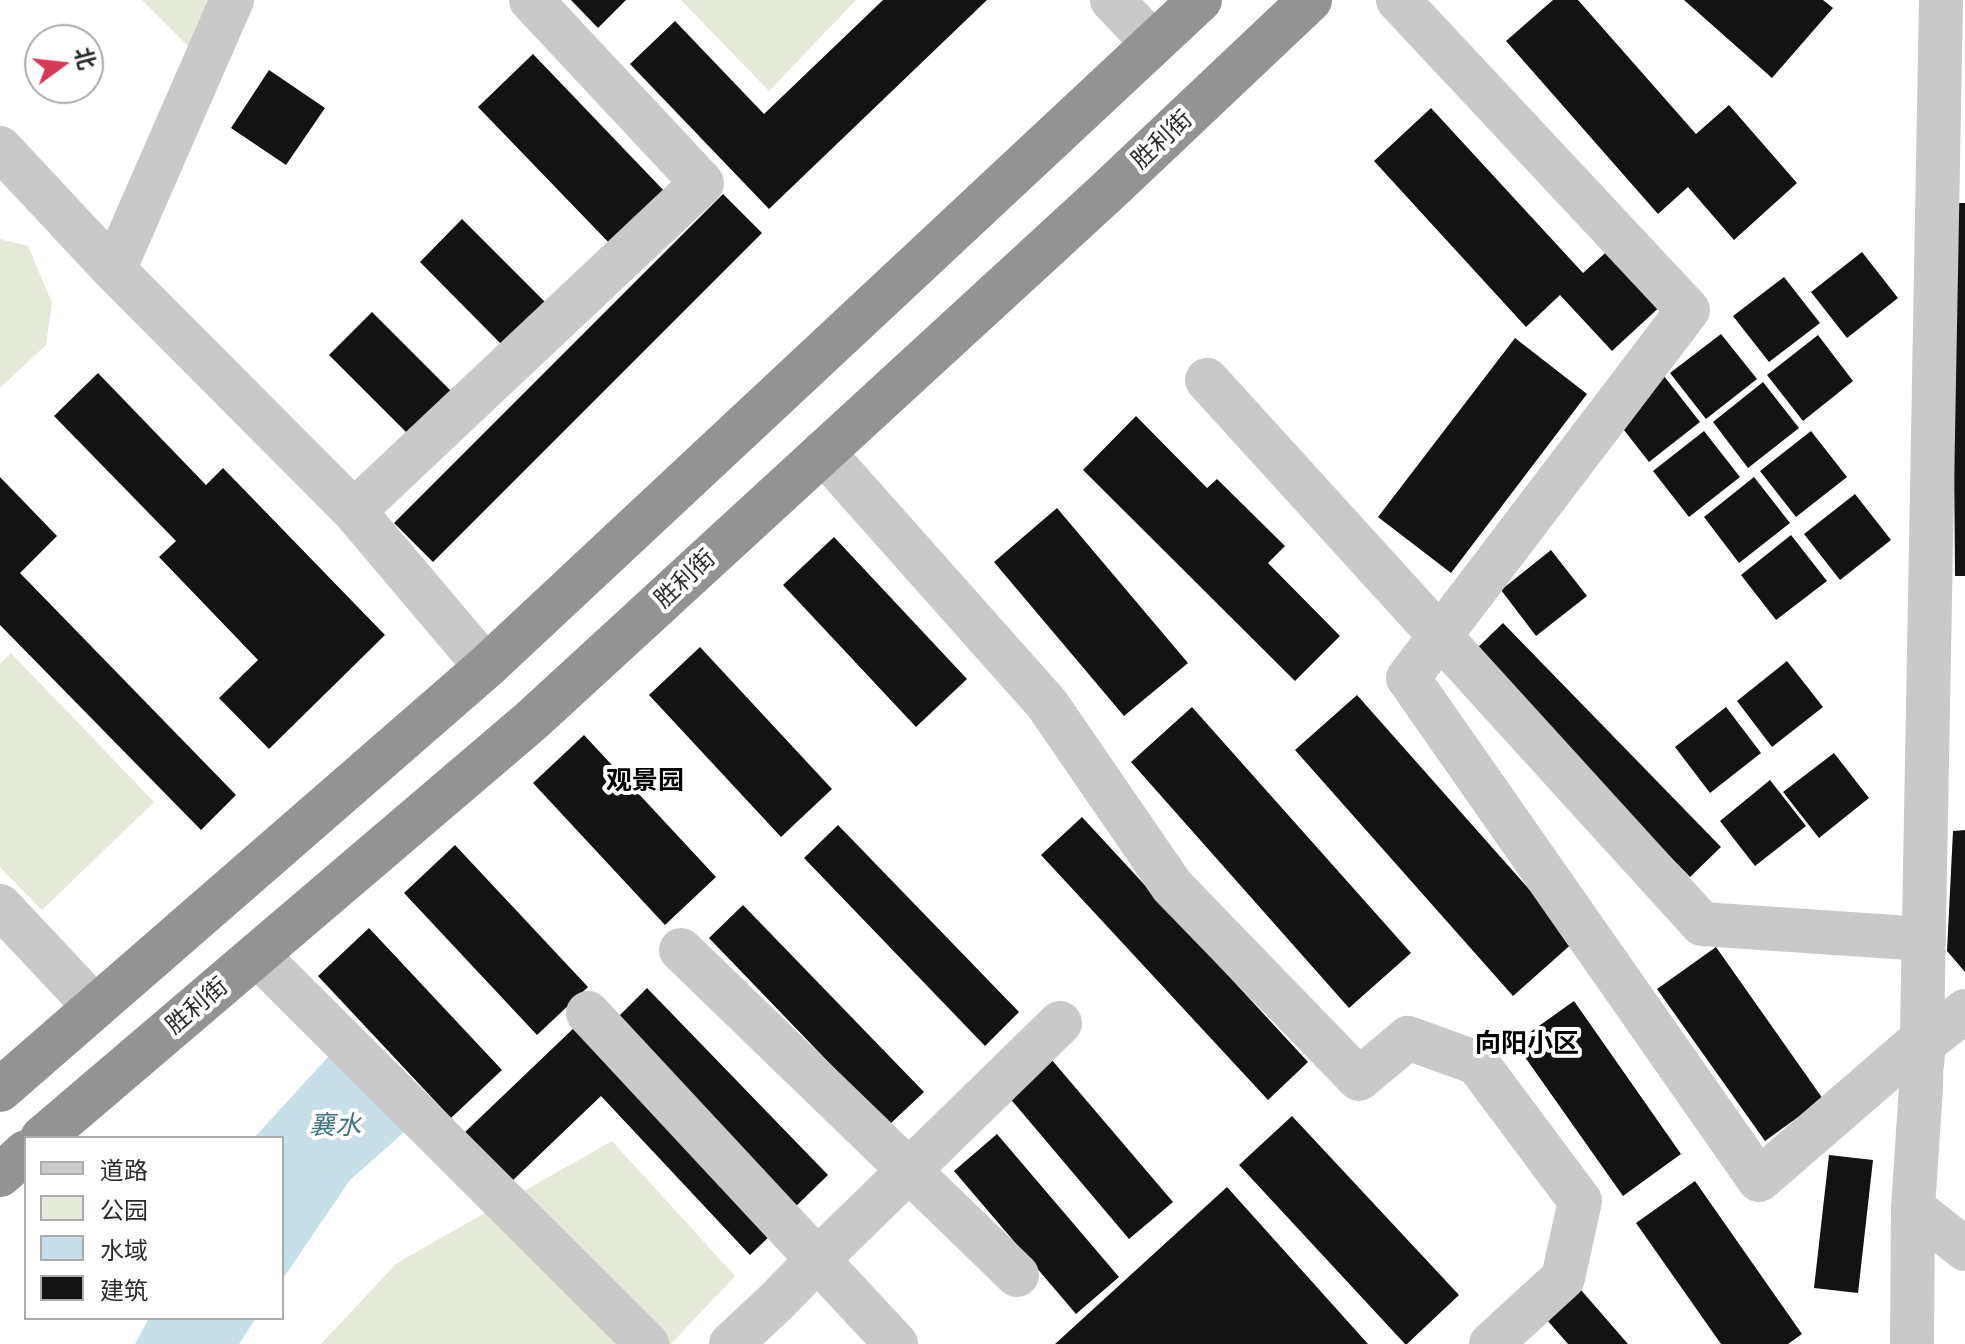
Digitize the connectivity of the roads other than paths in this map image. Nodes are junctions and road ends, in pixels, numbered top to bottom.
1 (232, 0) edge
2 (531, 0) edge
3 (1112, 0) edge
4 (1200, 0) edge
5 (1310, 0) edge
6 (1398, 0) edge
7 (1941, 0) edge
8 (1153, 43) junction
9 (0, 148) edge
10 (114, 270) junction
11 (1207, 380) dead end
12 (823, 452) junction
13 (354, 511) junction
14 (1440, 636) junction
15 (486, 667) junction
16 (0, 906) edge
17 (1924, 939) junction
18 (681, 950) dead end
19 (257, 955) junction
20 (95, 1007) junction
21 (1965, 1011) edge
22 (588, 1013) dead end
23 (1060, 1023) dead end
24 (1922, 1039) junction
25 (1921, 1087) junction
26 (0, 1090) edge
27 (44, 1136) edge
28 (24, 1154) edge
29 (909, 1170) junction
30 (0, 1175) edge
31 (1913, 1208) junction
32 (1965, 1249) edge
33 (817, 1260) junction
34 (1017, 1275) dead end
35 (647, 1344) edge
36 (731, 1344) edge
37 (896, 1344) edge
38 (1491, 1344) edge
39 (1912, 1344) edge

1 - 10 street
2 - 13 street
3 - 8 street
4 - 8 highway
5 - 12 highway, 胜利街
6 - 14 street
7 - 17 street
8 - 15 highway
9 - 10 street
10 - 13 street
11 - 14 street
12 - 19 highway, 胜利街
12 - 38 street
13 - 15 street
14 - 17 street
14 - 24 street
15 - 20 highway
16 - 20 street
17 - 24 street
18 - 29 street
19 - 27 highway, 胜利街
19 - 35 street
20 - 26 highway
21 - 25 street
22 - 33 street
23 - 29 street
24 - 25 street
25 - 31 street
28 - 30 highway
29 - 33 street
29 - 34 street
31 - 32 street
31 - 39 street
33 - 36 street
33 - 37 street

